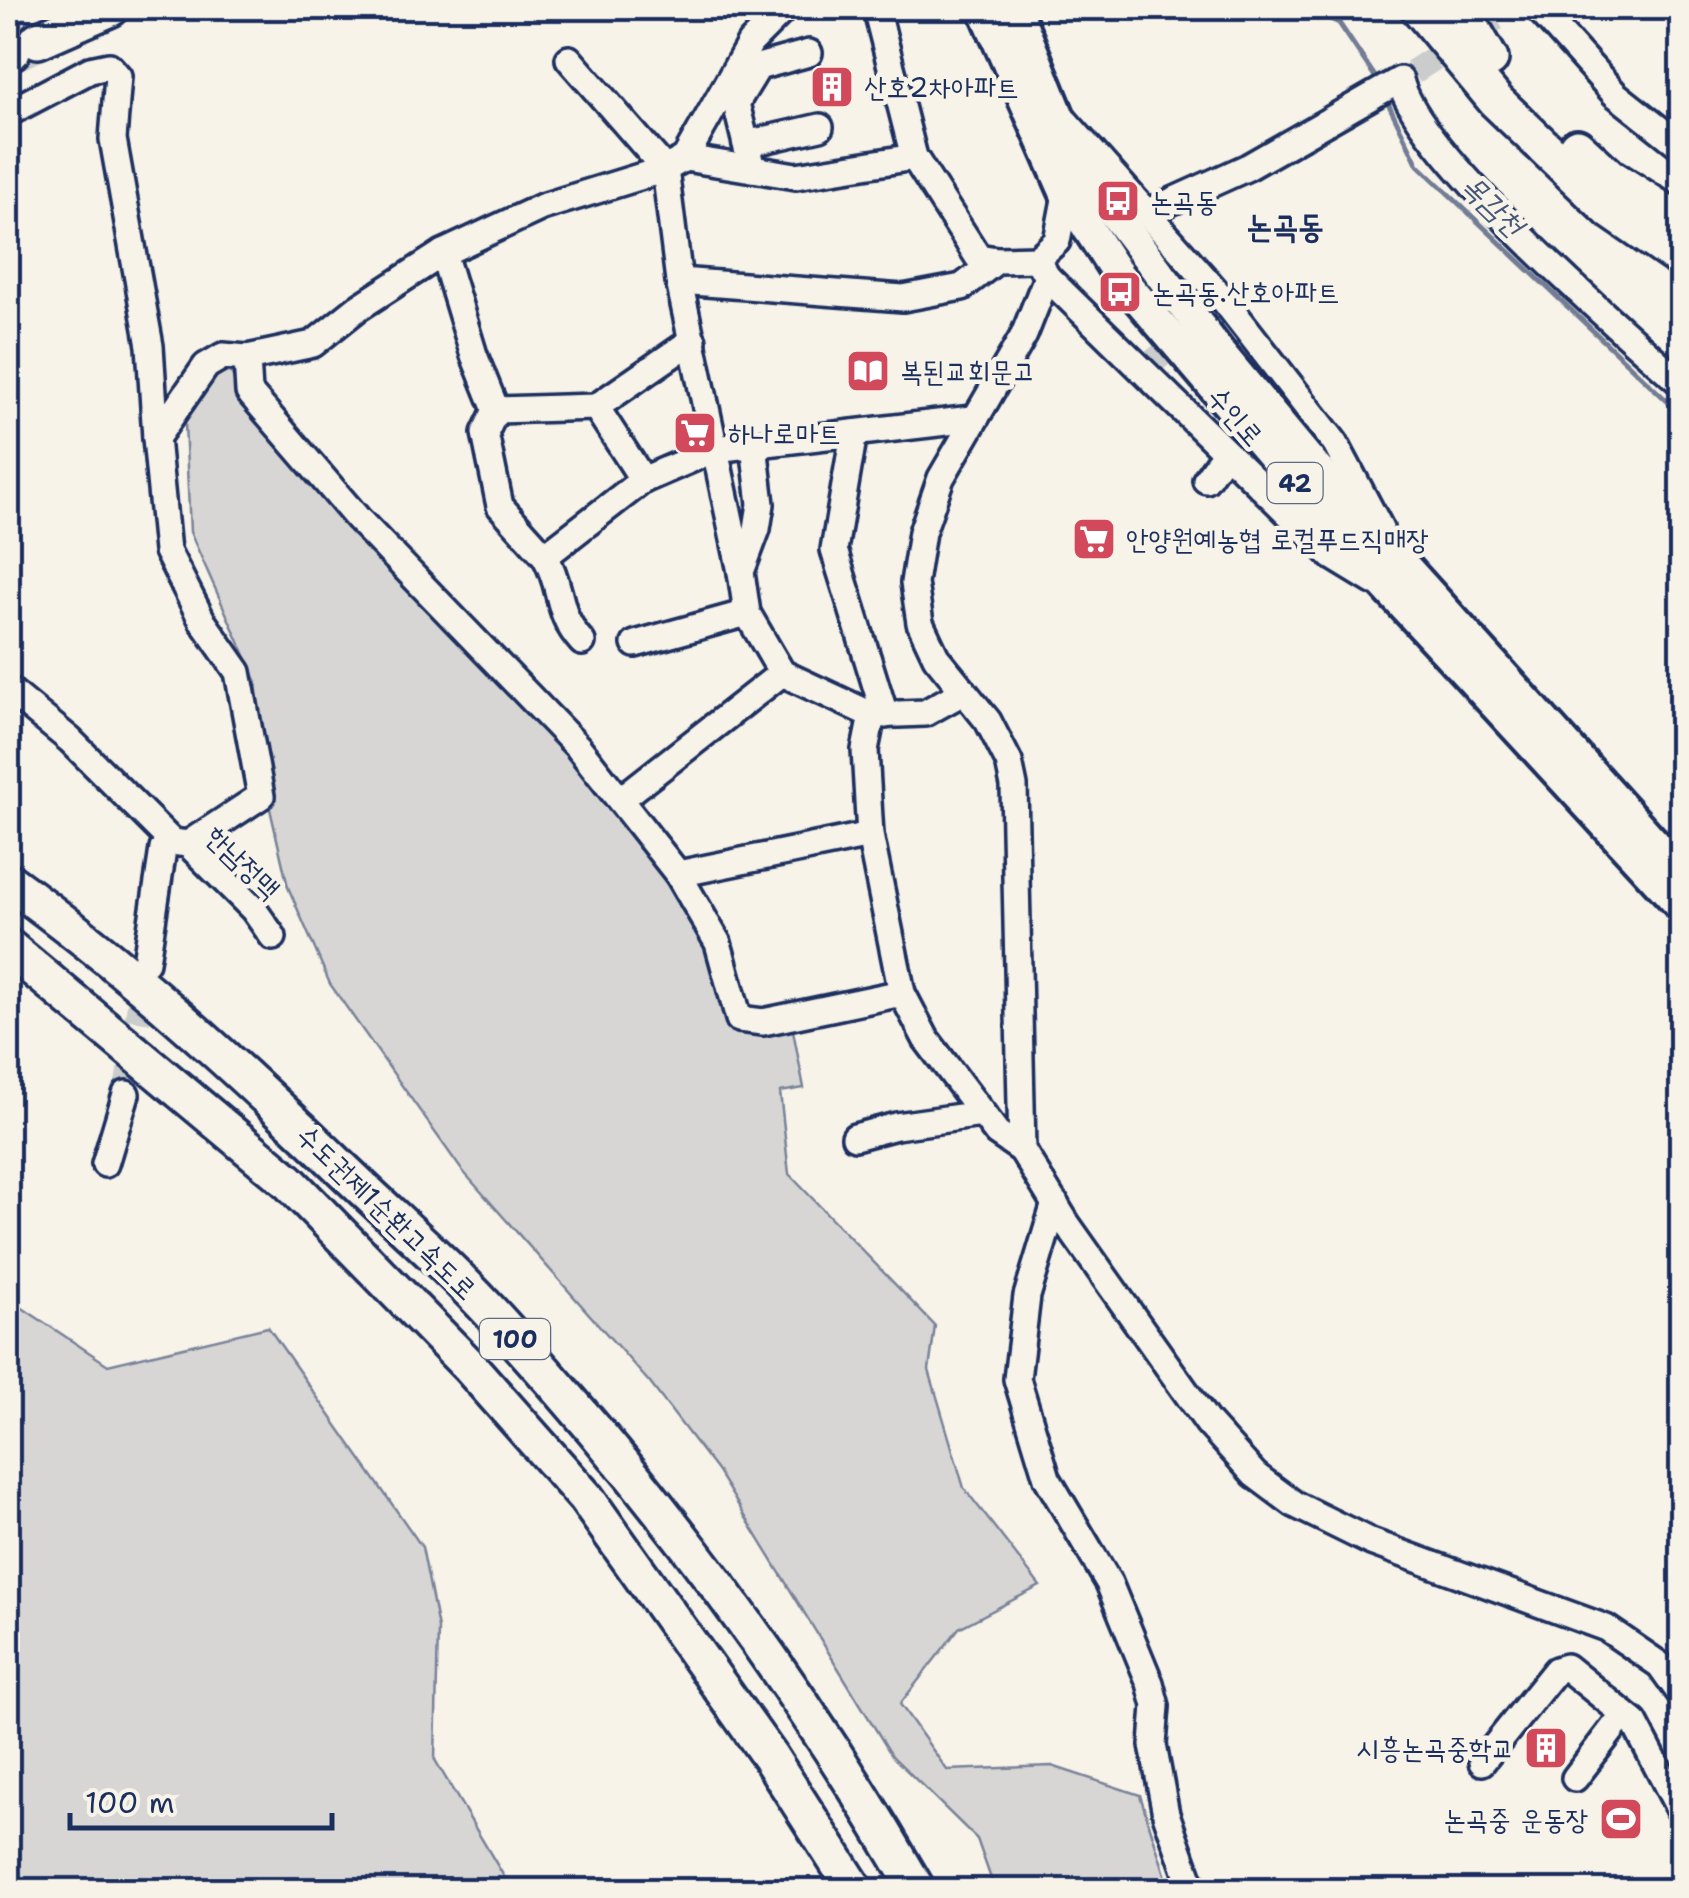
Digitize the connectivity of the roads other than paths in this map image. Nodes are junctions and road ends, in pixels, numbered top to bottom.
1 (111, 8) edge
2 (785, 8) edge
3 (876, 8) edge
4 (984, 8) edge
5 (1015, 8) edge
6 (1538, 8) edge
7 (1438, 11) edge
8 (810, 53) dead end
9 (570, 59) dead end
10 (29, 63) edge
11 (1056, 111) junction
12 (8, 112) edge
13 (820, 127) dead end
14 (1682, 147) edge
15 (749, 157) junction
16 (914, 157) junction
17 (675, 164) junction
18 (1066, 194) junction
19 (1146, 212) junction
20 (1682, 223) edge
21 (444, 253) junction
22 (997, 260) junction
23 (1682, 260) edge
24 (1042, 268) junction
25 (680, 281) junction
26 (693, 340) junction
27 (247, 358) junction
28 (1682, 384) edge
29 (596, 408) junction
30 (496, 410) junction
31 (972, 419) junction
32 (854, 433) junction
33 (156, 438) junction
34 (754, 445) junction
35 (715, 449) junction
36 (1226, 453) junction
37 (643, 480) junction
38 (1206, 480) dead end
39 (1394, 554) junction
40 (545, 556) junction
41 (741, 572) junction
42 (1390, 591) junction
43 (748, 613) junction
44 (582, 642) dead end
45 (635, 644) dead end
46 (782, 673) junction
47 (8, 689) edge
48 (961, 692) junction
49 (879, 715) junction
50 (620, 800) junction
51 (870, 835) junction
52 (180, 843) junction
53 (678, 874) junction
54 (1682, 874) edge
55 (8, 880) edge
56 (1682, 907) edge
57 (273, 937) dead end
58 (8, 947) edge
59 (146, 962) tunnel mouth
60 (902, 993) junction
61 (126, 1094) tunnel mouth
62 (982, 1114) junction
63 (855, 1137) dead end
64 (1022, 1150) junction
65 (105, 1164) dead end
66 (1054, 1203) junction
67 (1682, 1696) edge
68 (1624, 1714) junction
69 (1482, 1762) dead end
70 (1575, 1778) dead end
71 (1682, 1814) edge
72 (855, 1890) edge
73 (917, 1890) edge
74 (1192, 1890) edge

1 - 10 highway
2 - 17 street
3 - 16 street
4 - 18 main road, 수인로 / 42
5 - 11 main road, 수인로 / 42
6 - 14 street
7 - 20 highway
7 - 23 highway
8 - 15 street
9 - 17 street
10 - 12 street
10 - 33 street
11 - 19 street
11 - 39 main road, 수인로 / 42
13 - 15 street
15 - 16 street
15 - 17 street
16 - 22 street
17 - 21 street
17 - 25 street
18 - 24 street
18 - 42 main road, 수인로 / 42
19 - 28 street
19 - 39 street
21 - 27 street
21 - 30 street
22 - 24 street
22 - 25 street
24 - 31 street
24 - 36 street
25 - 26 street
26 - 29 street
26 - 35 street
27 - 33 street
27 - 50 street
29 - 30 street
29 - 37 street
30 - 40 street
31 - 32 street
31 - 48 street
32 - 34 street
32 - 49 street
33 - 52 street
34 - 35 street
34 - 41 street
35 - 37 street
35 - 41 street
36 - 38 street
36 - 42 street
37 - 40 street
39 - 54 main road, 수인로 / 42
40 - 44 street
41 - 43 street
42 - 56 main road, 수인로 / 42
43 - 45 street
43 - 46 street
46 - 49 street
46 - 50 street
47 - 52 street
48 - 49 street
48 - 64 street
49 - 51 street
50 - 53 street
51 - 53 street
51 - 60 street
52 - 57 street, 한남정맥
52 - 59 street, 한남정맥
53 - 60 street
55 - 73 highway, 수도권제1순환고속도로 / 100
58 - 72 highway, 수도권제1순환고속도로 / 100
60 - 62 street
61 - 65 street
62 - 63 street
62 - 64 street
64 - 66 street
66 - 67 street
66 - 74 street
68 - 69 street
68 - 70 street
68 - 71 street

